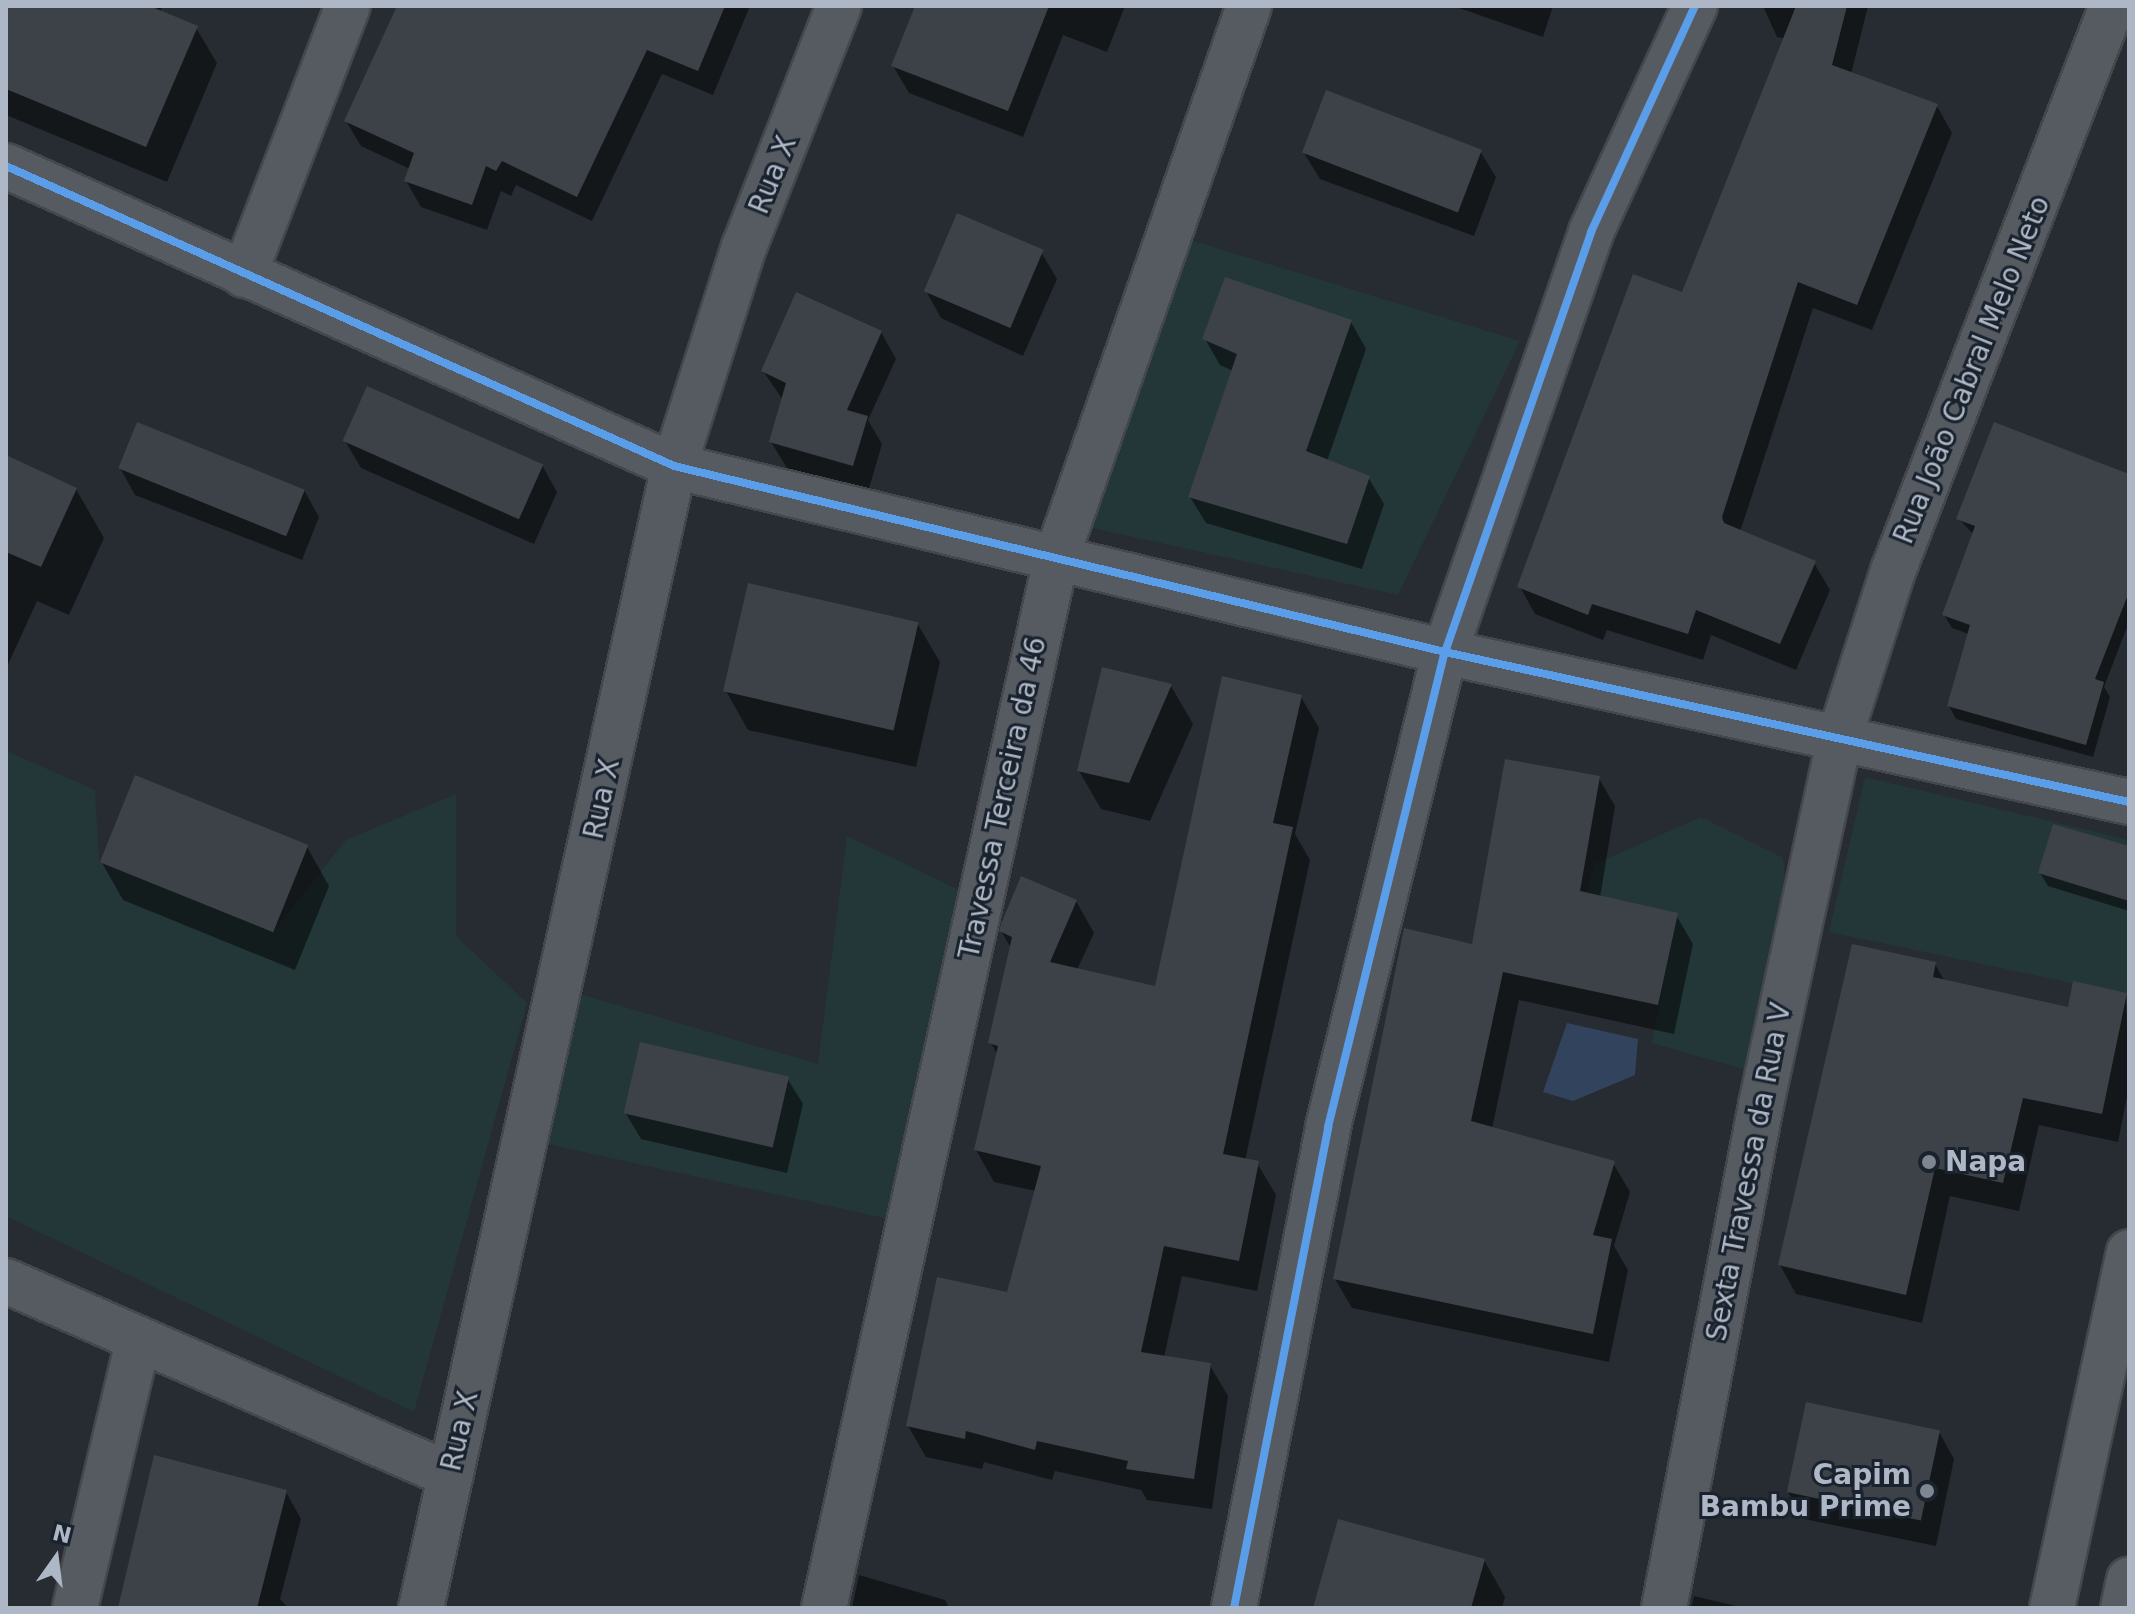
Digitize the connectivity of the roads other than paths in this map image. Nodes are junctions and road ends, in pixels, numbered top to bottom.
1 (348, 6) edge
2 (839, 6) edge
3 (1249, 6) edge
4 (1695, 6) edge
5 (2112, 6) edge
6 (6, 166) edge
7 (244, 275) junction
8 (674, 466) junction
9 (1056, 559) junction
10 (1445, 652) junction
11 (1840, 736) junction
12 (2129, 802) edge
13 (2129, 1252) edge
14 (6, 1281) edge
15 (138, 1341) junction
16 (450, 1475) junction
17 (2129, 1580) edge
18 (75, 1608) edge
19 (421, 1608) edge
20 (824, 1608) edge
21 (1234, 1608) edge
22 (1664, 1608) edge
23 (2052, 1608) edge
24 (2123, 1608) edge

1 - 7 street
2 - 8 street, Rua X
3 - 9 street, Travessa Terceira da 46
4 - 10 street
5 - 11 street, Rua João Cabral Melo Neto
6 - 7 street
7 - 8 street
8 - 9 street
8 - 16 street, Rua X
9 - 10 street
9 - 20 street, Travessa Terceira da 46
10 - 11 street
10 - 21 street
11 - 12 street
11 - 22 street, Sexta Travessa da Rua V
13 - 23 main road
14 - 15 street
15 - 16 street
15 - 18 street
16 - 19 street, Rua X
17 - 24 main road

